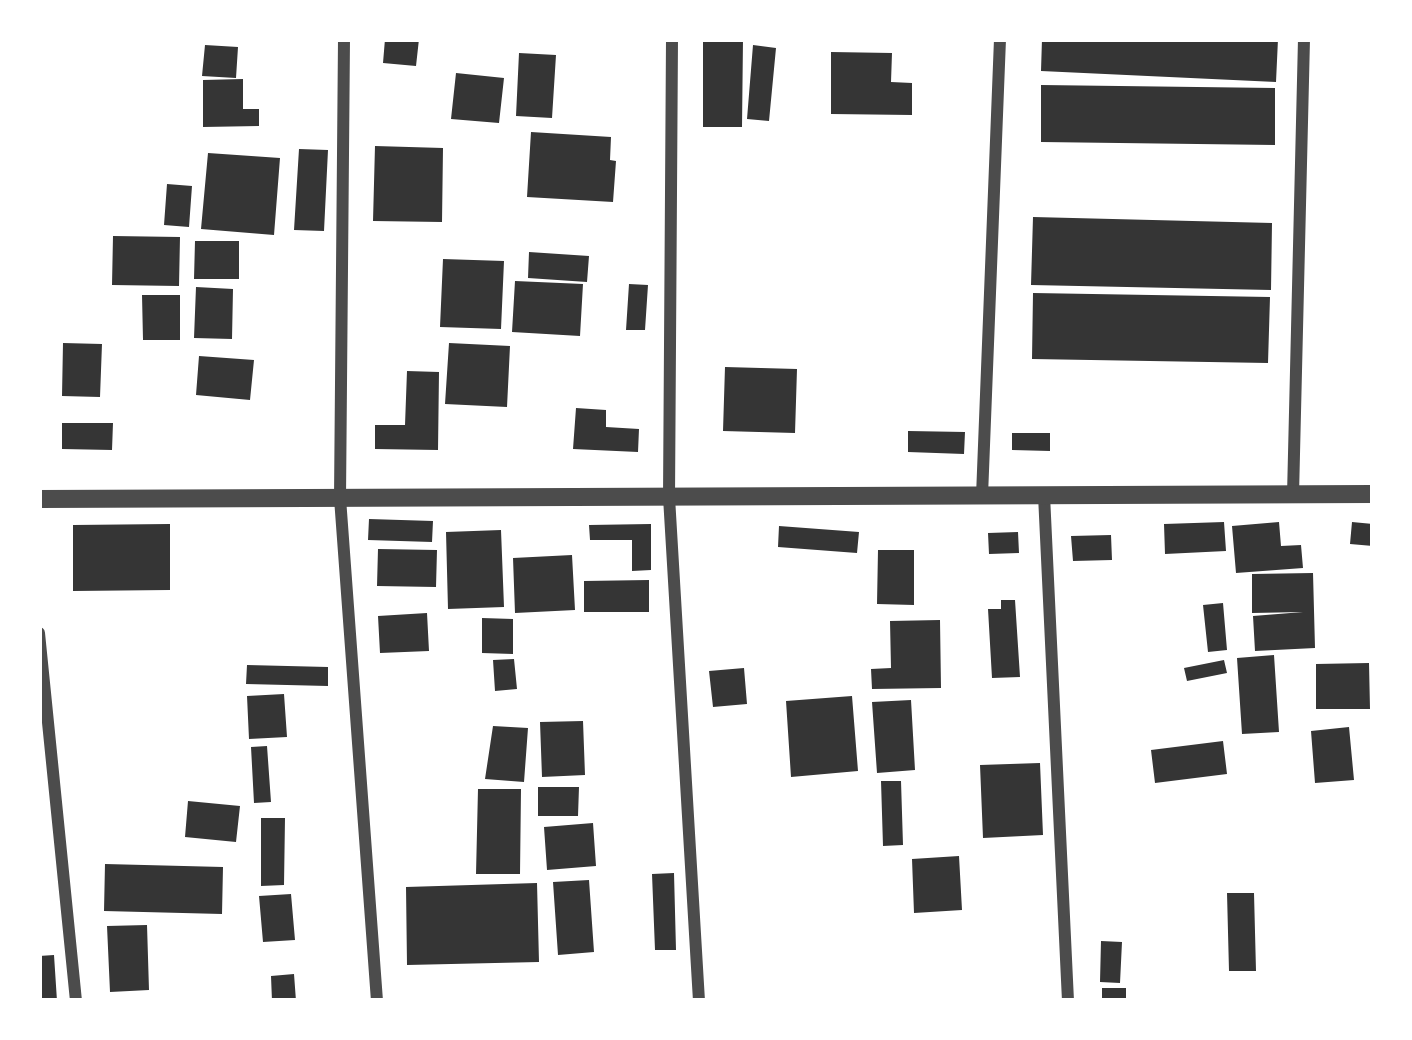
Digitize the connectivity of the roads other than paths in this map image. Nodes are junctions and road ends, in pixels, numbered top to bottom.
1 (344, 39) edge
2 (672, 39) edge
3 (1000, 39) edge
4 (1304, 39) edge
5 (1373, 494) edge
6 (1044, 495) junction
7 (1293, 495) junction
8 (982, 496) junction
9 (669, 497) junction
10 (340, 498) junction
11 (39, 499) edge
12 (39, 633) edge
13 (76, 1001) edge
14 (377, 1001) edge
15 (699, 1001) edge
16 (1068, 1001) edge

1 - 10 street
2 - 9 street
3 - 8 street
4 - 7 street
5 - 7 street
6 - 7 street
6 - 8 street
6 - 16 street
8 - 9 street
9 - 10 street
9 - 15 street
10 - 11 street
10 - 14 street
12 - 13 street

